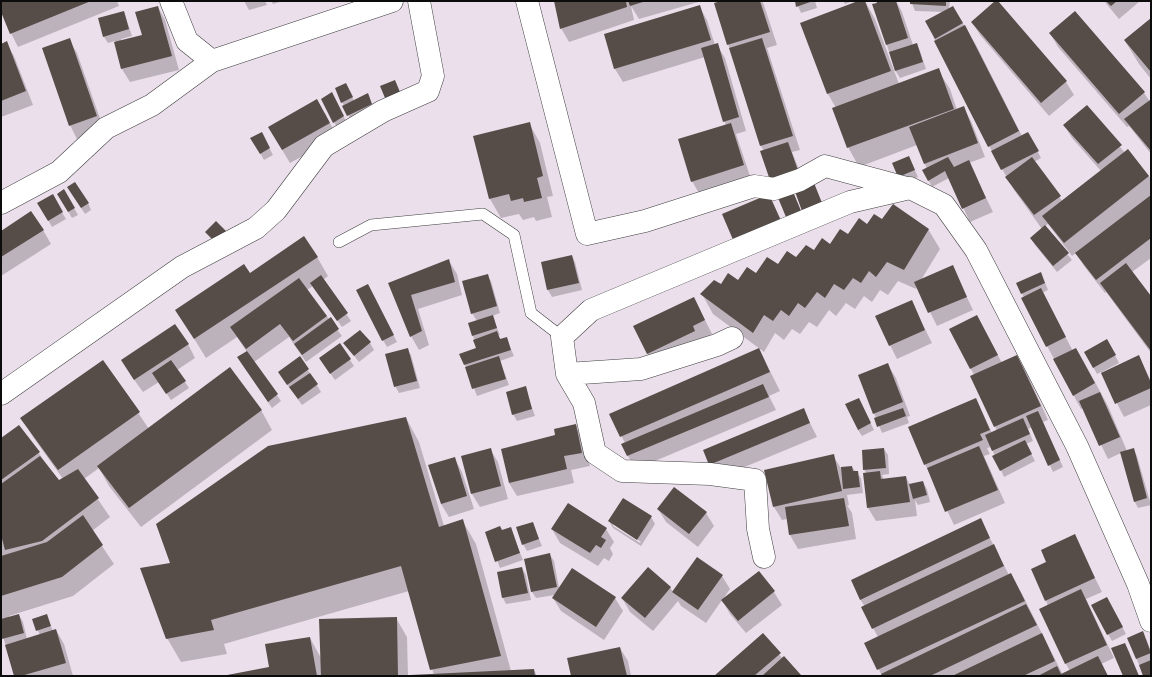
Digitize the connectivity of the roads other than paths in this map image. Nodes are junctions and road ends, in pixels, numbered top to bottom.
1 (171, 1) edge
2 (392, 1) edge
3 (419, 1) edge
4 (527, 1) edge
5 (212, 60) junction
6 (910, 188) junction
7 (1, 203) edge
8 (339, 242) dead end
9 (562, 337) junction
10 (732, 338) dead end
11 (567, 374) junction
12 (1, 394) edge
13 (764, 557) dead end
14 (1151, 621) edge

1 - 5 street
2 - 5 street
3 - 12 street
4 - 6 street
5 - 7 street
6 - 9 street
6 - 14 street
8 - 9 lane
9 - 11 street
10 - 11 street
11 - 13 street

